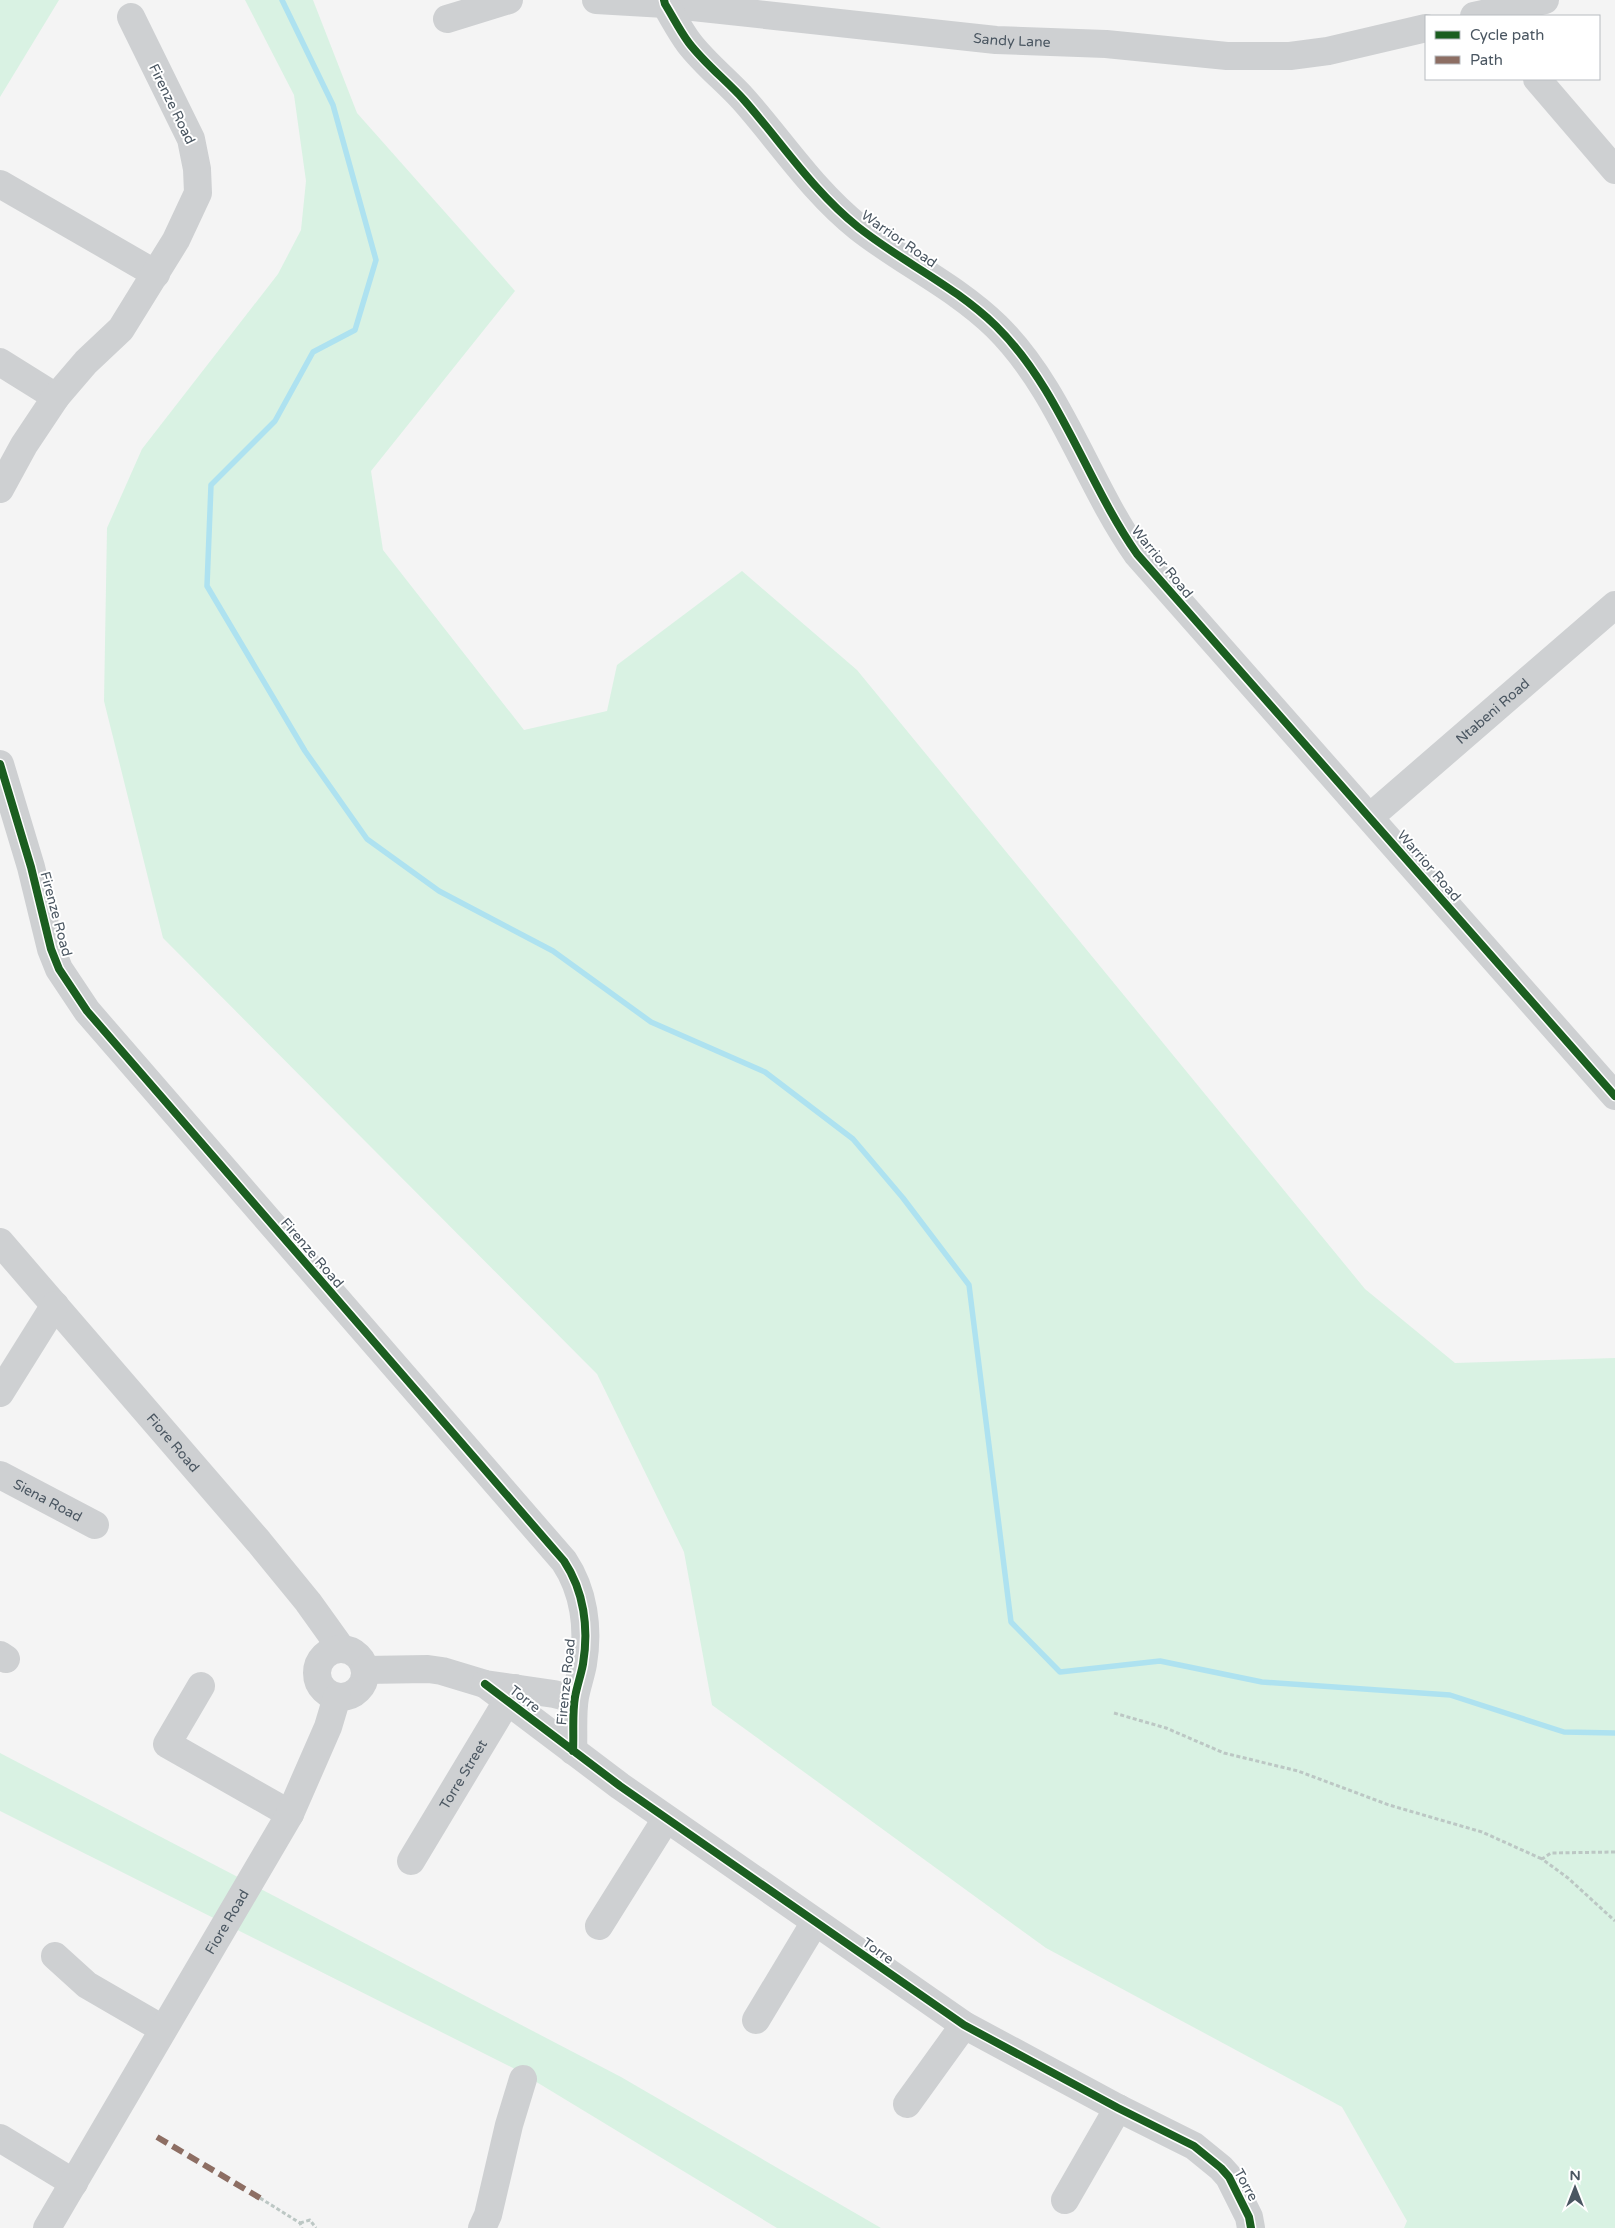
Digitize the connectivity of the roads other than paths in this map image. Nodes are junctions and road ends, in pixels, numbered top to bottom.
1 (510, 0) edge
2 (596, 0) edge
3 (1545, 0) edge
4 (665, 2) edge
5 (1478, 12) edge
6 (131, 17) dead end
7 (446, 19) dead end
8 (1425, 28) edge
9 (1538, 80) edge
10 (1615, 170) edge
11 (0, 184) edge
12 (156, 274) junction
13 (0, 362) edge
14 (56, 397) junction
15 (0, 489) edge
16 (1615, 604) edge
17 (0, 766) edge
18 (1370, 817) junction
19 (1615, 1096) edge
20 (0, 1242) edge
21 (55, 1305) junction
22 (0, 1393) edge
23 (0, 1475) edge
24 (94, 1525) dead end
25 (341, 1648) junction
26 (365, 1670) junction
27 (201, 1686) dead end
28 (511, 1694) junction
29 (336, 1697) junction
30 (574, 1699) junction
31 (573, 1751) junction
32 (290, 1814) junction
33 (666, 1819) junction
34 (411, 1861) dead end
35 (815, 1922) junction
36 (599, 1926) dead end
37 (55, 1956) dead end
38 (756, 2020) dead end
39 (964, 2025) junction
40 (162, 2029) junction
41 (523, 2079) dead end
42 (907, 2104) dead end
43 (1118, 2108) junction
44 (0, 2138) edge
45 (74, 2183) junction
46 (1065, 2200) dead end
47 (47, 2228) edge
48 (482, 2228) edge
49 (1252, 2228) edge

1 - 7 street
2 - 4 street, Sandy Lane
3 - 5 street
4 - 8 street, Sandy Lane
4 - 18 street, Warrior Road
6 - 12 street, Firenze Road
9 - 10 street
11 - 12 street
12 - 14 street, Firenze Road
13 - 14 street
14 - 15 street, Firenze Road
16 - 18 street, Ntabeni Road
17 - 30 street, Firenze Road
18 - 19 street, Warrior Road
20 - 21 street, Fiore Road
21 - 22 street
21 - 25 street, Fiore Road
23 - 24 street, Siena Road
25 - 26 street, Fiore Road
25 - 29 street
26 - 28 street, Torre
26 - 29 street
27 - 32 street
28 - 30 street, Torre
28 - 31 street, Torre
28 - 34 street, Torre Street
29 - 32 street, Fiore Road
30 - 31 street, Firenze Road
31 - 33 street, Torre
32 - 40 street, Fiore Road
33 - 35 street, Torre
33 - 36 street
35 - 38 street
35 - 39 street, Torre
37 - 40 street
39 - 42 street
39 - 43 street, Torre
40 - 45 street, Fiore Road
41 - 48 street
43 - 46 street
43 - 49 street, Torre
44 - 45 street
45 - 47 street, Fiore Road

